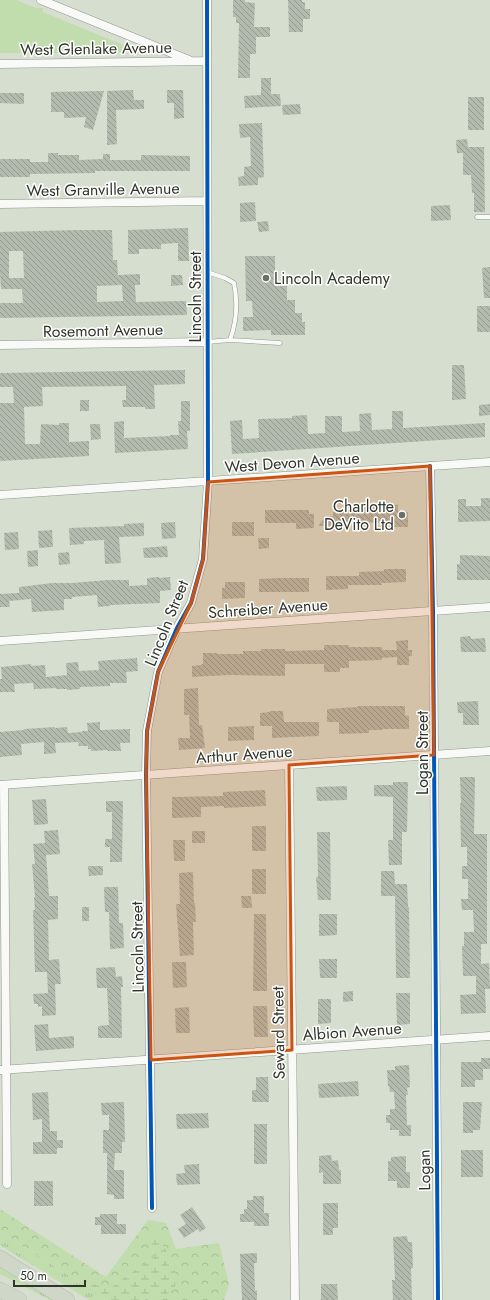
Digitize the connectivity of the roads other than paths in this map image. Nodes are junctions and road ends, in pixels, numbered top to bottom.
1 (41, 0) edge
2 (207, 0) edge
3 (192, 61) junction
4 (207, 61) junction
5 (0, 64) edge
6 (207, 201) junction
7 (0, 204) edge
8 (490, 217) edge
9 (477, 218) dead end
10 (207, 272) junction
11 (230, 340) junction
12 (207, 342) junction
13 (280, 343) dead end
14 (0, 345) edge
15 (490, 462) edge
16 (430, 466) junction
17 (208, 482) junction
18 (0, 495) edge
19 (490, 607) edge
20 (433, 611) junction
21 (177, 628) junction
22 (0, 641) edge
23 (490, 751) edge
24 (434, 755) junction
25 (290, 765) junction
26 (146, 775) junction
27 (2, 785) edge
28 (490, 1036) edge
29 (435, 1039) junction
30 (292, 1050) junction
31 (151, 1060) junction
32 (3, 1070) edge
33 (7, 1184) dead end
34 (152, 1208) dead end
35 (0, 1258) edge
36 (0, 1290) edge
37 (19, 1300) edge
38 (67, 1300) edge
39 (295, 1300) edge
40 (438, 1300) edge

1 - 3 street
2 - 4 street, Lincoln Street
3 - 4 street, West Glenlake Avenue
3 - 5 street, West Glenlake Avenue
4 - 6 street, Lincoln Street
6 - 7 street, West Granville Avenue
6 - 10 street, Lincoln Street
8 - 9 lane
10 - 11 lane
10 - 12 street, Lincoln Street
11 - 12 lane
11 - 13 lane
12 - 14 street, Rosemont Avenue
12 - 17 street, Lincoln Street
15 - 16 street, West Devon Avenue
16 - 17 street, West Devon Avenue
16 - 20 street, Logan Street
17 - 18 street, West Devon Avenue
17 - 21 street, Lincoln Street
19 - 20 street, Schreiber Avenue
20 - 21 street, Schreiber Avenue
20 - 24 street, Logan Street
21 - 22 street, Schreiber Avenue
21 - 26 street, Lincoln Street
23 - 24 street, Arthur Avenue
24 - 25 street, Arthur Avenue
24 - 29 street, Logan Street
25 - 26 street, Arthur Avenue
25 - 30 street, Seward Street
26 - 27 street, Arthur Avenue
26 - 31 street, Lincoln Street
27 - 32 street
28 - 29 street, Albion Avenue
29 - 30 street, Albion Avenue
29 - 40 street, Logan
30 - 31 street, Albion Avenue
30 - 39 street, Seward Street
31 - 32 street, Albion Avenue
31 - 34 street, Lincoln Street
32 - 33 street
35 - 38 highway
36 - 37 highway

